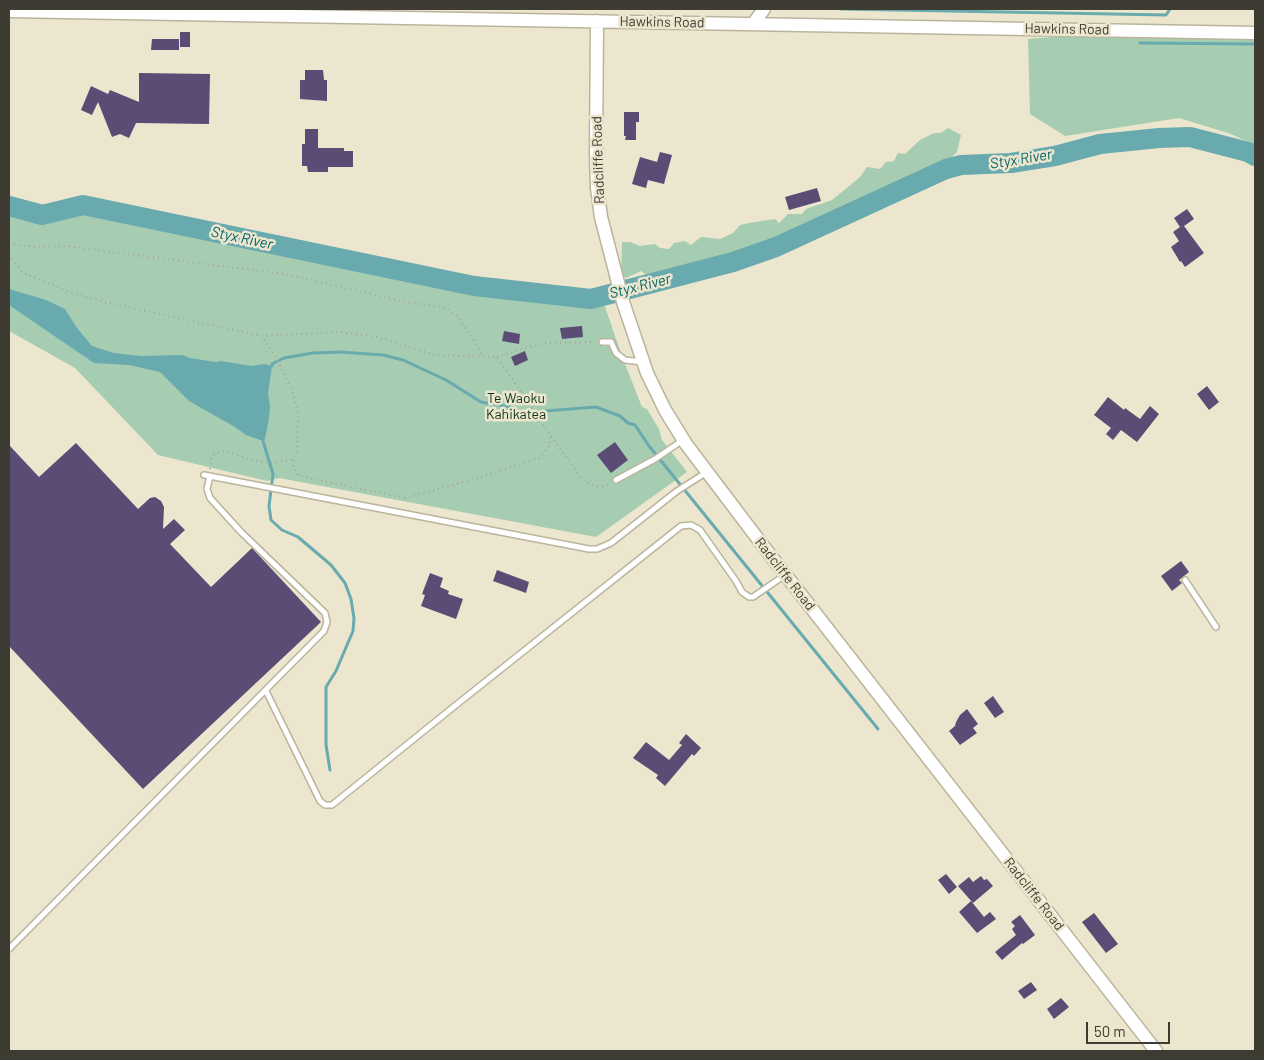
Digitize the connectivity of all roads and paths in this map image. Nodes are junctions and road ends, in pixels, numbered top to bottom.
1 (764, 9) edge
2 (9, 11) edge
3 (597, 21) junction
4 (754, 24) junction
5 (1255, 33) edge
6 (9, 244) edge
7 (9, 255) edge
8 (262, 336) junction
9 (602, 342) joint
10 (483, 357) junction
11 (497, 357) junction
12 (644, 362) junction
13 (551, 436) junction
14 (683, 440) junction
15 (293, 459) junction
16 (707, 472) junction
17 (207, 475) junction
18 (616, 480) joint
19 (786, 574) junction
20 (1185, 580) dead end
21 (1216, 627) dead end
22 (266, 691) junction
23 (9, 949) edge
24 (1156, 1051) edge

1 - 4 street
2 - 3 street, Hawkins Road
3 - 4 street, Hawkins Road
3 - 12 street, Radcliffe Road
4 - 5 street, Hawkins Road
6 - 10 path
7 - 8 path
8 - 10 path
8 - 15 path
9 - 11 path
9 - 12 lane
10 - 11 path
11 - 13 path
12 - 14 street, Radcliffe Road
13 - 15 path
13 - 18 path
14 - 16 street, Radcliffe Road
14 - 18 lane
15 - 17 path
16 - 17 lane
16 - 19 street, Radcliffe Road
17 - 22 lane
19 - 22 lane
19 - 24 street, Radcliffe Road
20 - 21 lane
22 - 23 lane

